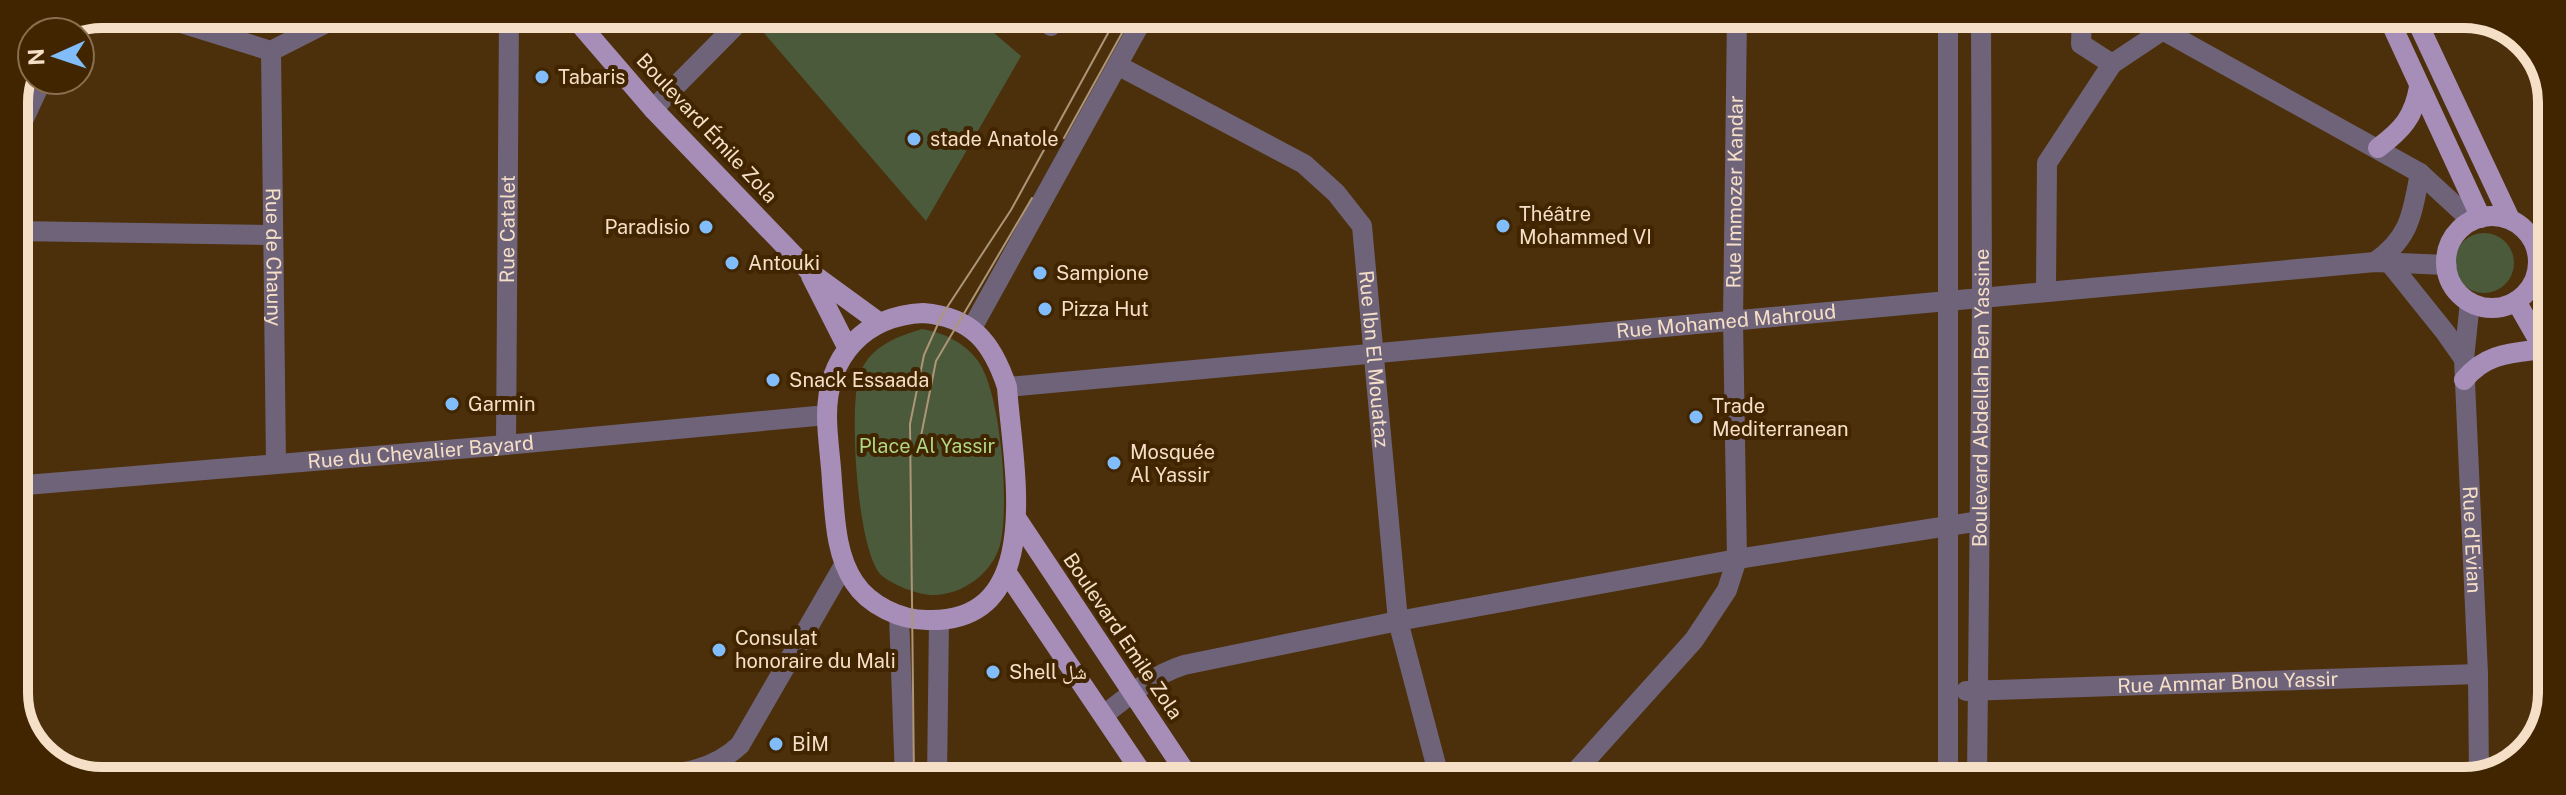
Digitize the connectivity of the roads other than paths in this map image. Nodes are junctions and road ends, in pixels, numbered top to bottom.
1 (197, 28) edge
2 (316, 28) edge
3 (509, 28) edge
4 (583, 28) edge
5 (733, 28) edge
6 (1138, 28) edge
7 (1737, 28) edge
8 (1948, 28) edge
9 (1981, 28) edge
10 (2082, 28) edge
11 (2159, 28) edge
12 (2393, 28) edge
13 (2420, 28) edge
14 (2163, 30) junction
15 (271, 51) junction
16 (2432, 53) junction
17 (2408, 63) junction
18 (2112, 64) junction
19 (1119, 66) junction
20 (2419, 87) junction
21 (653, 109) junction
22 (2378, 148) junction
23 (2420, 173) junction
24 (2476, 219) junction
25 (2510, 219) junction
26 (28, 231) edge
27 (272, 235) junction
28 (2538, 244) edge
29 (2382, 262) junction
30 (2447, 265) junction
31 (2538, 265) edge
32 (810, 272) junction
33 (2535, 279) junction
34 (2538, 284) edge
35 (2046, 290) junction
36 (1982, 296) junction
37 (1948, 300) junction
38 (2516, 301) junction
39 (2470, 302) junction
40 (1733, 320) junction
41 (880, 323) junction
42 (972, 328) junction
43 (2538, 340) edge
44 (847, 347) junction
45 (1376, 353) junction
46 (2538, 356) edge
47 (2464, 370) junction
48 (1007, 387) junction
49 (827, 415) junction
50 (506, 445) junction
51 (276, 464) junction
52 (28, 485) edge
53 (1017, 519) junction
54 (1980, 521) junction
55 (1950, 525) junction
56 (1737, 559) junction
57 (844, 565) junction
58 (1007, 573) junction
59 (899, 615) junction
60 (939, 620) junction
61 (1398, 621) junction
62 (2478, 674) junction
63 (1979, 690) junction
64 (1949, 691) junction
65 (1132, 692) junction
66 (1104, 715) junction
67 (726, 758) junction
68 (2479, 765) edge
69 (700, 767) edge
70 (723, 767) edge
71 (905, 767) edge
72 (937, 767) edge
73 (1138, 767) edge
74 (1182, 767) edge
75 (1437, 767) edge
76 (1580, 767) edge
77 (1948, 767) edge
78 (1977, 767) edge

1 - 15 street
2 - 15 street
3 - 50 street, Rue Catalet
4 - 21 main road, Boulevard Émile Zola
5 - 21 street
6 - 19 street
7 - 40 street, Rue Immozer Kandar
8 - 37 street, Boulevard Abdellah Ben Yassine
9 - 36 street, Boulevard Abdellah Ben Yassine
10 - 18 street
11 - 14 street
12 - 17 main road
13 - 16 main road
14 - 18 street
14 - 22 street
15 - 27 street, Rue de Chauny
16 - 17 main road
16 - 25 main road
17 - 20 main road
18 - 35 street
19 - 42 street
19 - 45 street, Rue Ibn El Mouataz
20 - 22 main road
20 - 24 main road
21 - 32 main road, Boulevard Émile Zola
22 - 23 street
23 - 24 street
23 - 29 street
24 - 25 main road
24 - 30 main road
25 - 28 main road
26 - 27 street
27 - 51 street, Rue de Chauny
29 - 30 street, Rue Mohamed Mahroud
29 - 35 street, Rue Mohamed Mahroud
29 - 47 street
30 - 39 main road
31 - 33 main road
32 - 41 main road, Boulevard Émile Zola
32 - 44 main road, Boulevard Émile Zola
33 - 34 main road
33 - 38 main road
35 - 36 street, Rue Mohamed Mahroud
36 - 37 street, Rue Mohamed Mahroud
36 - 54 street, Boulevard Abdellah Ben Yassine
37 - 40 street, Rue Mohamed Mahroud
37 - 55 street, Boulevard Abdellah Ben Yassine
38 - 39 main road
38 - 43 main road
39 - 47 street, Rue d'Evian
40 - 45 street, Rue Mohamed Mahroud
40 - 56 street, Rue Immozer Kandar
41 - 42 main road
41 - 44 main road
42 - 48 main road
44 - 49 main road
45 - 48 street, Rue Mohamed Mahroud
45 - 61 street, Rue Ibn El Mouataz
46 - 47 main road
47 - 62 street, Rue d'Evian
48 - 53 main road
49 - 50 street, Rue du Chevalier Bayard
49 - 57 main road
50 - 51 street, Rue du Chevalier Bayard
51 - 52 street, Rue du Chevalier Bayard
53 - 58 main road
53 - 65 main road, Boulevard Emile Zola
54 - 55 street
54 - 63 street, Boulevard Abdellah Ben Yassine
55 - 56 street
55 - 64 street, Boulevard Abdellah Ben Yassine
56 - 61 street
56 - 76 street
57 - 59 main road
57 - 67 street
58 - 60 main road
58 - 66 main road
59 - 60 main road
59 - 71 street
60 - 72 street
61 - 65 street
61 - 75 street, Rue Ibn El Mouataz
62 - 63 street, Rue Ammar Bnou Yassir
62 - 68 street, Rue d'Evian
63 - 64 street, Rue Ammar Bnou Yassir
63 - 78 street, Boulevard Abdellah Ben Yassine
64 - 77 street, Boulevard Abdellah Ben Yassine
65 - 66 street
65 - 74 main road, Boulevard Emile Zola
66 - 73 main road
67 - 69 street
67 - 70 street

